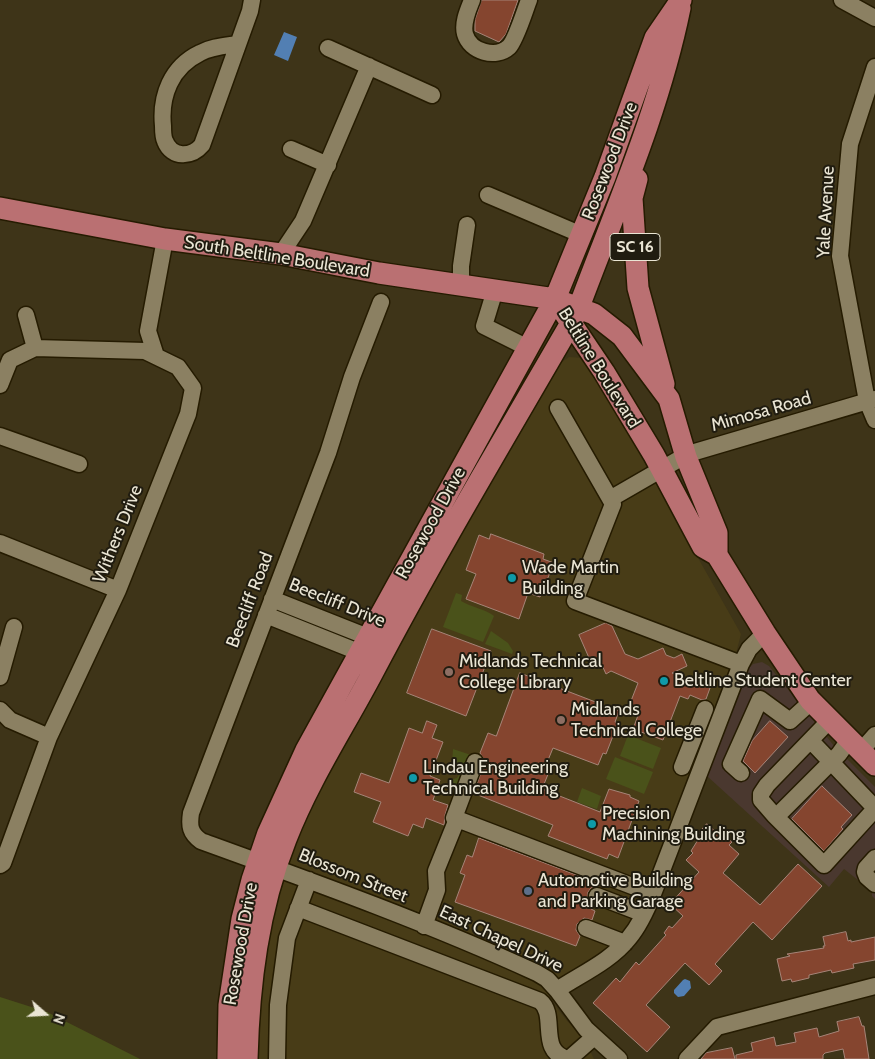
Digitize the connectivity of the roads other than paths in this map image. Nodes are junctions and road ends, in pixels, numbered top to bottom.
1 (252, 0) edge
2 (472, 0) edge
3 (530, 0) edge
4 (681, 0) edge
5 (842, 0) edge
6 (875, 18) edge
7 (237, 44) junction
8 (328, 48) dead end
9 (369, 66) junction
10 (875, 66) edge
11 (658, 94) junction
12 (432, 96) dead end
13 (291, 149) dead end
14 (328, 165) junction
15 (488, 195) dead end
16 (0, 208) edge
17 (467, 225) dead end
18 (582, 235) junction
19 (165, 239) junction
20 (281, 254) junction
21 (461, 285) junction
22 (494, 290) junction
23 (555, 299) junction
24 (381, 302) dead end
25 (26, 315) dead end
26 (575, 315) junction
27 (148, 330) junction
28 (35, 348) junction
29 (528, 348) junction
30 (128, 351) junction
31 (156, 356) junction
32 (0, 385) edge
33 (669, 399) junction
34 (871, 400) edge
35 (558, 408) dead end
36 (875, 420) edge
37 (0, 436) edge
38 (685, 456) junction
39 (79, 464) dead end
40 (661, 469) junction
41 (610, 499) junction
42 (0, 543) edge
43 (717, 555) junction
44 (118, 590) junction
45 (272, 599) junction
46 (266, 615) junction
47 (14, 627) dead end
48 (765, 633) junction
49 (373, 649) junction
50 (741, 664) junction
51 (0, 676) edge
52 (812, 701) junction
53 (705, 709) dead end
54 (0, 710) edge
55 (830, 720) junction
56 (875, 735) edge
57 (49, 737) junction
58 (811, 740) junction
59 (861, 752) edge
60 (475, 762) dead end
61 (831, 762) junction
62 (700, 773) junction
63 (741, 773) dead end
64 (875, 808) edge
65 (774, 814) junction
66 (457, 819) junction
67 (875, 858) edge
68 (267, 865) junction
69 (0, 866) edge
70 (309, 880) junction
71 (875, 884) edge
72 (653, 894) junction
73 (597, 896) dead end
74 (298, 908) junction
75 (644, 914) junction
76 (424, 926) junction
77 (586, 928) dead end
78 (625, 943) junction
79 (875, 986) edge
80 (557, 990) junction
81 (594, 1037) junction
82 (228, 1059) edge
83 (247, 1059) edge
84 (277, 1059) edge
85 (568, 1059) edge
86 (619, 1059) edge
87 (687, 1059) edge

1 - 7 street
2 - 3 street
4 - 11 main road, Rosewood Drive / SC 16
4 - 18 main road, Rosewood Drive / SC 16
5 - 6 street
7 - 7 street
8 - 9 street
9 - 12 street
9 - 14 street
10 - 34 street, Yale Avenue
11 - 26 main road, Rosewood Drive
11 - 33 main road, SC 16
13 - 14 street
14 - 20 street
15 - 18 street
16 - 19 main road, South Beltline Boulevard
17 - 21 street
18 - 23 main road, Rosewood Drive / SC 16
19 - 20 main road, South Beltline Boulevard
19 - 27 street
20 - 21 main road, South Beltline Boulevard
21 - 22 main road, South Beltline Boulevard
22 - 23 main road, South Beltline Boulevard
22 - 29 street
23 - 26 main road, Beltline Boulevard
23 - 29 main road, Rosewood Drive
24 - 45 street, Beecliff Road
25 - 28 street
26 - 33 main road, Beltline Boulevard
26 - 40 main road, Beltline Boulevard / SC 16
26 - 49 main road, Rosewood Drive
27 - 30 street
27 - 31 street
28 - 30 street, Withers Drive
28 - 32 street, Withers Drive
29 - 49 main road, Rosewood Drive
30 - 31 street, Withers Drive
31 - 44 street, Withers Drive
33 - 38 main road, Beltline Boulevard / SC 16
34 - 36 street, Yale Avenue
34 - 38 street, Mimosa Road
35 - 41 street
37 - 39 street
38 - 40 street, Mimosa Road
38 - 43 main road, Beltline Boulevard / SC 16
40 - 41 street, Mimosa Road
40 - 43 main road, Beltline Boulevard / SC 16
41 - 50 street
42 - 44 street
43 - 48 main road, Beltline Boulevard / SC 16
44 - 57 street, Withers Drive
45 - 46 street, Beecliff Road
45 - 49 street, Beecliff Drive
46 - 49 street
46 - 68 street, Beecliff Road
47 - 51 street
48 - 50 street, East Chapel Drive
48 - 52 main road, Beltline Boulevard / SC 16
49 - 68 main road, Rosewood Drive
50 - 62 street, East Chapel Drive
52 - 55 main road, Beltline Boulevard / SC 16
52 - 63 street
53 - 62 street
54 - 57 street
55 - 58 street
55 - 59 main road, Beltline Boulevard / SC 16
56 - 59 street
57 - 69 street, Withers Drive
58 - 61 street
58 - 65 street
59 - 61 street
60 - 66 street
61 - 64 street
61 - 65 street
62 - 72 street, East Chapel Drive
64 - 65 street
66 - 72 street
66 - 76 street
67 - 71 street
68 - 70 street, Blossom Street
68 - 82 main road, Rosewood Drive
68 - 83 main road, Rosewood Drive
70 - 74 street
70 - 76 street, Blossom Street
72 - 75 street, East Chapel Drive
73 - 75 street
74 - 84 street
74 - 85 street
75 - 78 street, East Chapel Drive
76 - 80 street, East Chapel Drive
77 - 78 street
78 - 80 street, East Chapel Drive
79 - 87 street
80 - 81 street
81 - 85 street
81 - 86 street

